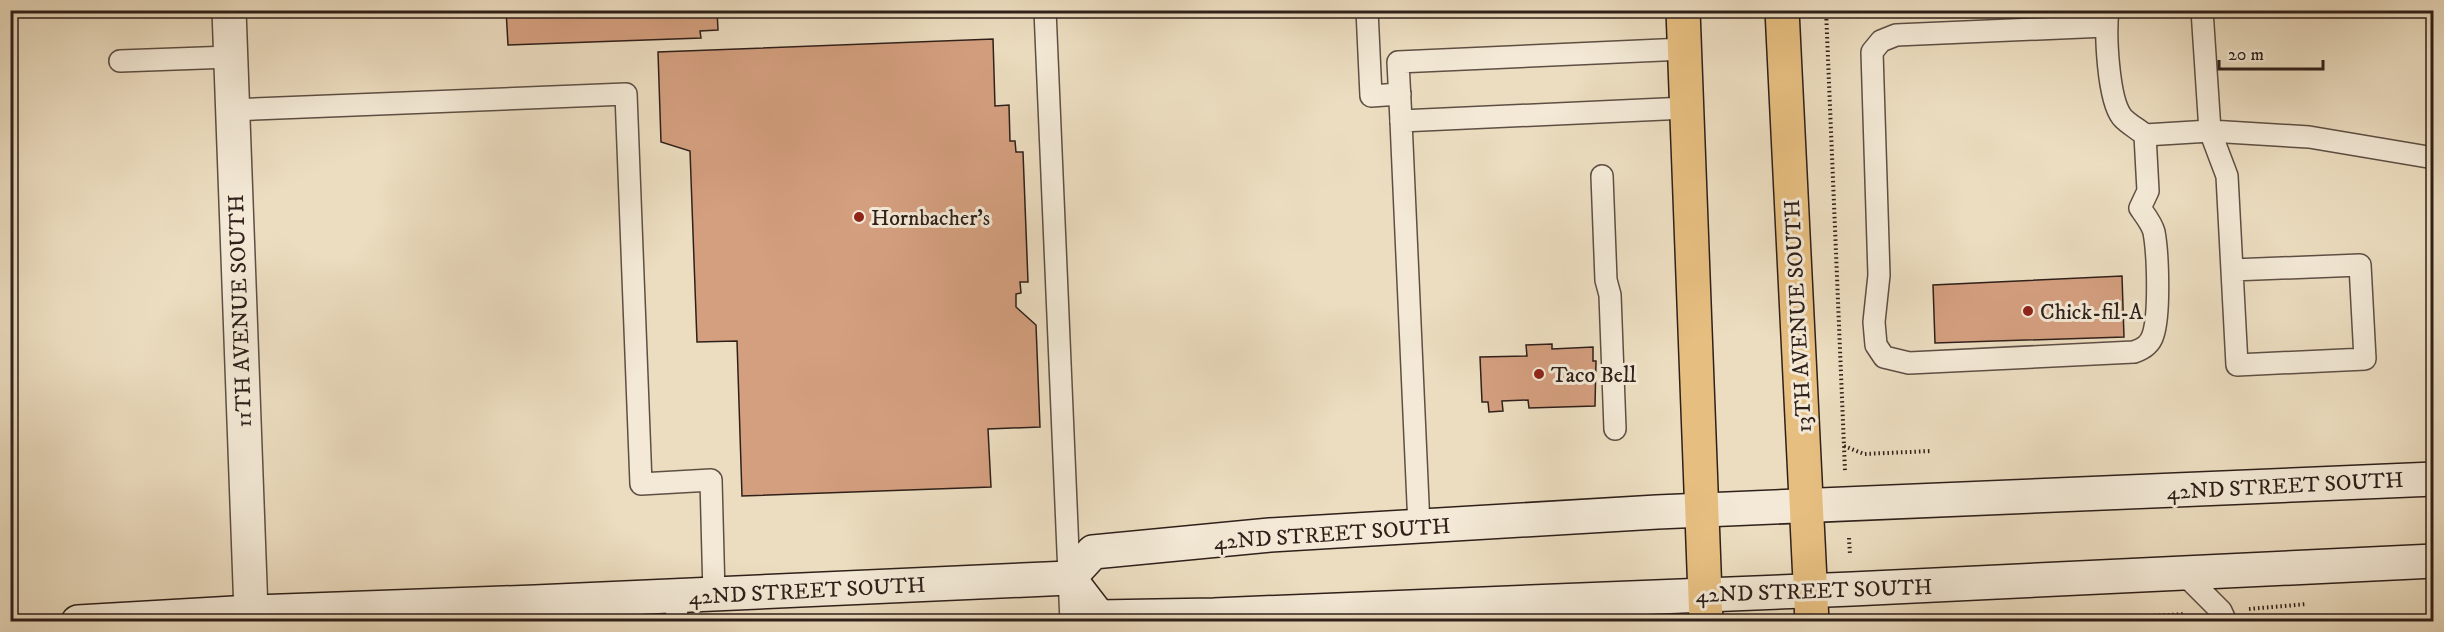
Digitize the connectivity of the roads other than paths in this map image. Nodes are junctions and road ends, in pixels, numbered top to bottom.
1 (229, 10) edge
2 (1045, 10) edge
3 (1367, 10) edge
4 (1683, 10) edge
5 (1782, 10) edge
6 (2202, 10) edge
7 (2107, 18) edge
8 (1684, 49) junction
9 (230, 57) junction
10 (120, 61) dead end
11 (1400, 94) junction
12 (1686, 108) junction
13 (232, 110) junction
14 (1401, 121) junction
15 (2210, 131) junction
16 (2145, 135) junction
17 (2433, 158) edge
18 (1602, 176) dead end
19 (2232, 270) junction
20 (1615, 429) dead end
21 (2433, 479) edge
22 (1806, 507) junction
23 (1701, 511) junction
24 (1419, 526) junction
25 (2433, 561) edge
26 (2182, 572) junction
27 (1069, 578) junction
28 (714, 594) junction
29 (1811, 606) edge
30 (1705, 608) edge
31 (677, 609) edge
32 (632, 610) edge
33 (535, 612) edge
34 (231, 615) edge
35 (338, 615) edge
36 (1193, 618) edge
37 (78, 621) edge
38 (1071, 621) edge
39 (2226, 621) edge

1 - 9 main road, 11TH AVENUE SOUTH
2 - 27 lane
3 - 11 lane
4 - 8 main road
5 - 22 main road, 13TH AVENUE SOUTH
6 - 15 lane
7 - 16 lane
7 - 16 lane
8 - 11 lane
8 - 12 main road
9 - 10 lane
9 - 13 main road, 11TH AVENUE SOUTH
11 - 14 lane
12 - 14 lane
12 - 23 main road
13 - 28 lane
13 - 34 main road, 11TH AVENUE SOUTH
14 - 24 lane
15 - 16 lane
15 - 17 lane
15 - 19 lane
18 - 20 lane
19 - 19 lane
21 - 22 main road, 42ND STREET SOUTH
22 - 23 main road, 42ND STREET SOUTH
22 - 29 main road, 13TH AVENUE SOUTH
23 - 24 main road, 42ND STREET SOUTH
23 - 30 main road
24 - 27 main road, 42ND STREET SOUTH
25 - 26 main road, 42ND STREET SOUTH
26 - 29 main road, 42ND STREET SOUTH
26 - 39 lane
27 - 28 main road, 42ND STREET SOUTH
27 - 36 main road, 42ND STREET SOUTH
27 - 38 lane
28 - 31 main road, 42ND STREET SOUTH
29 - 30 main road, 42ND STREET SOUTH
30 - 36 main road, 42ND STREET SOUTH
31 - 32 main road, 42ND STREET SOUTH
32 - 33 main road, 42ND STREET SOUTH
33 - 35 main road, 42ND STREET SOUTH
34 - 35 main road, 42ND STREET SOUTH
34 - 37 main road, 42ND STREET SOUTH

